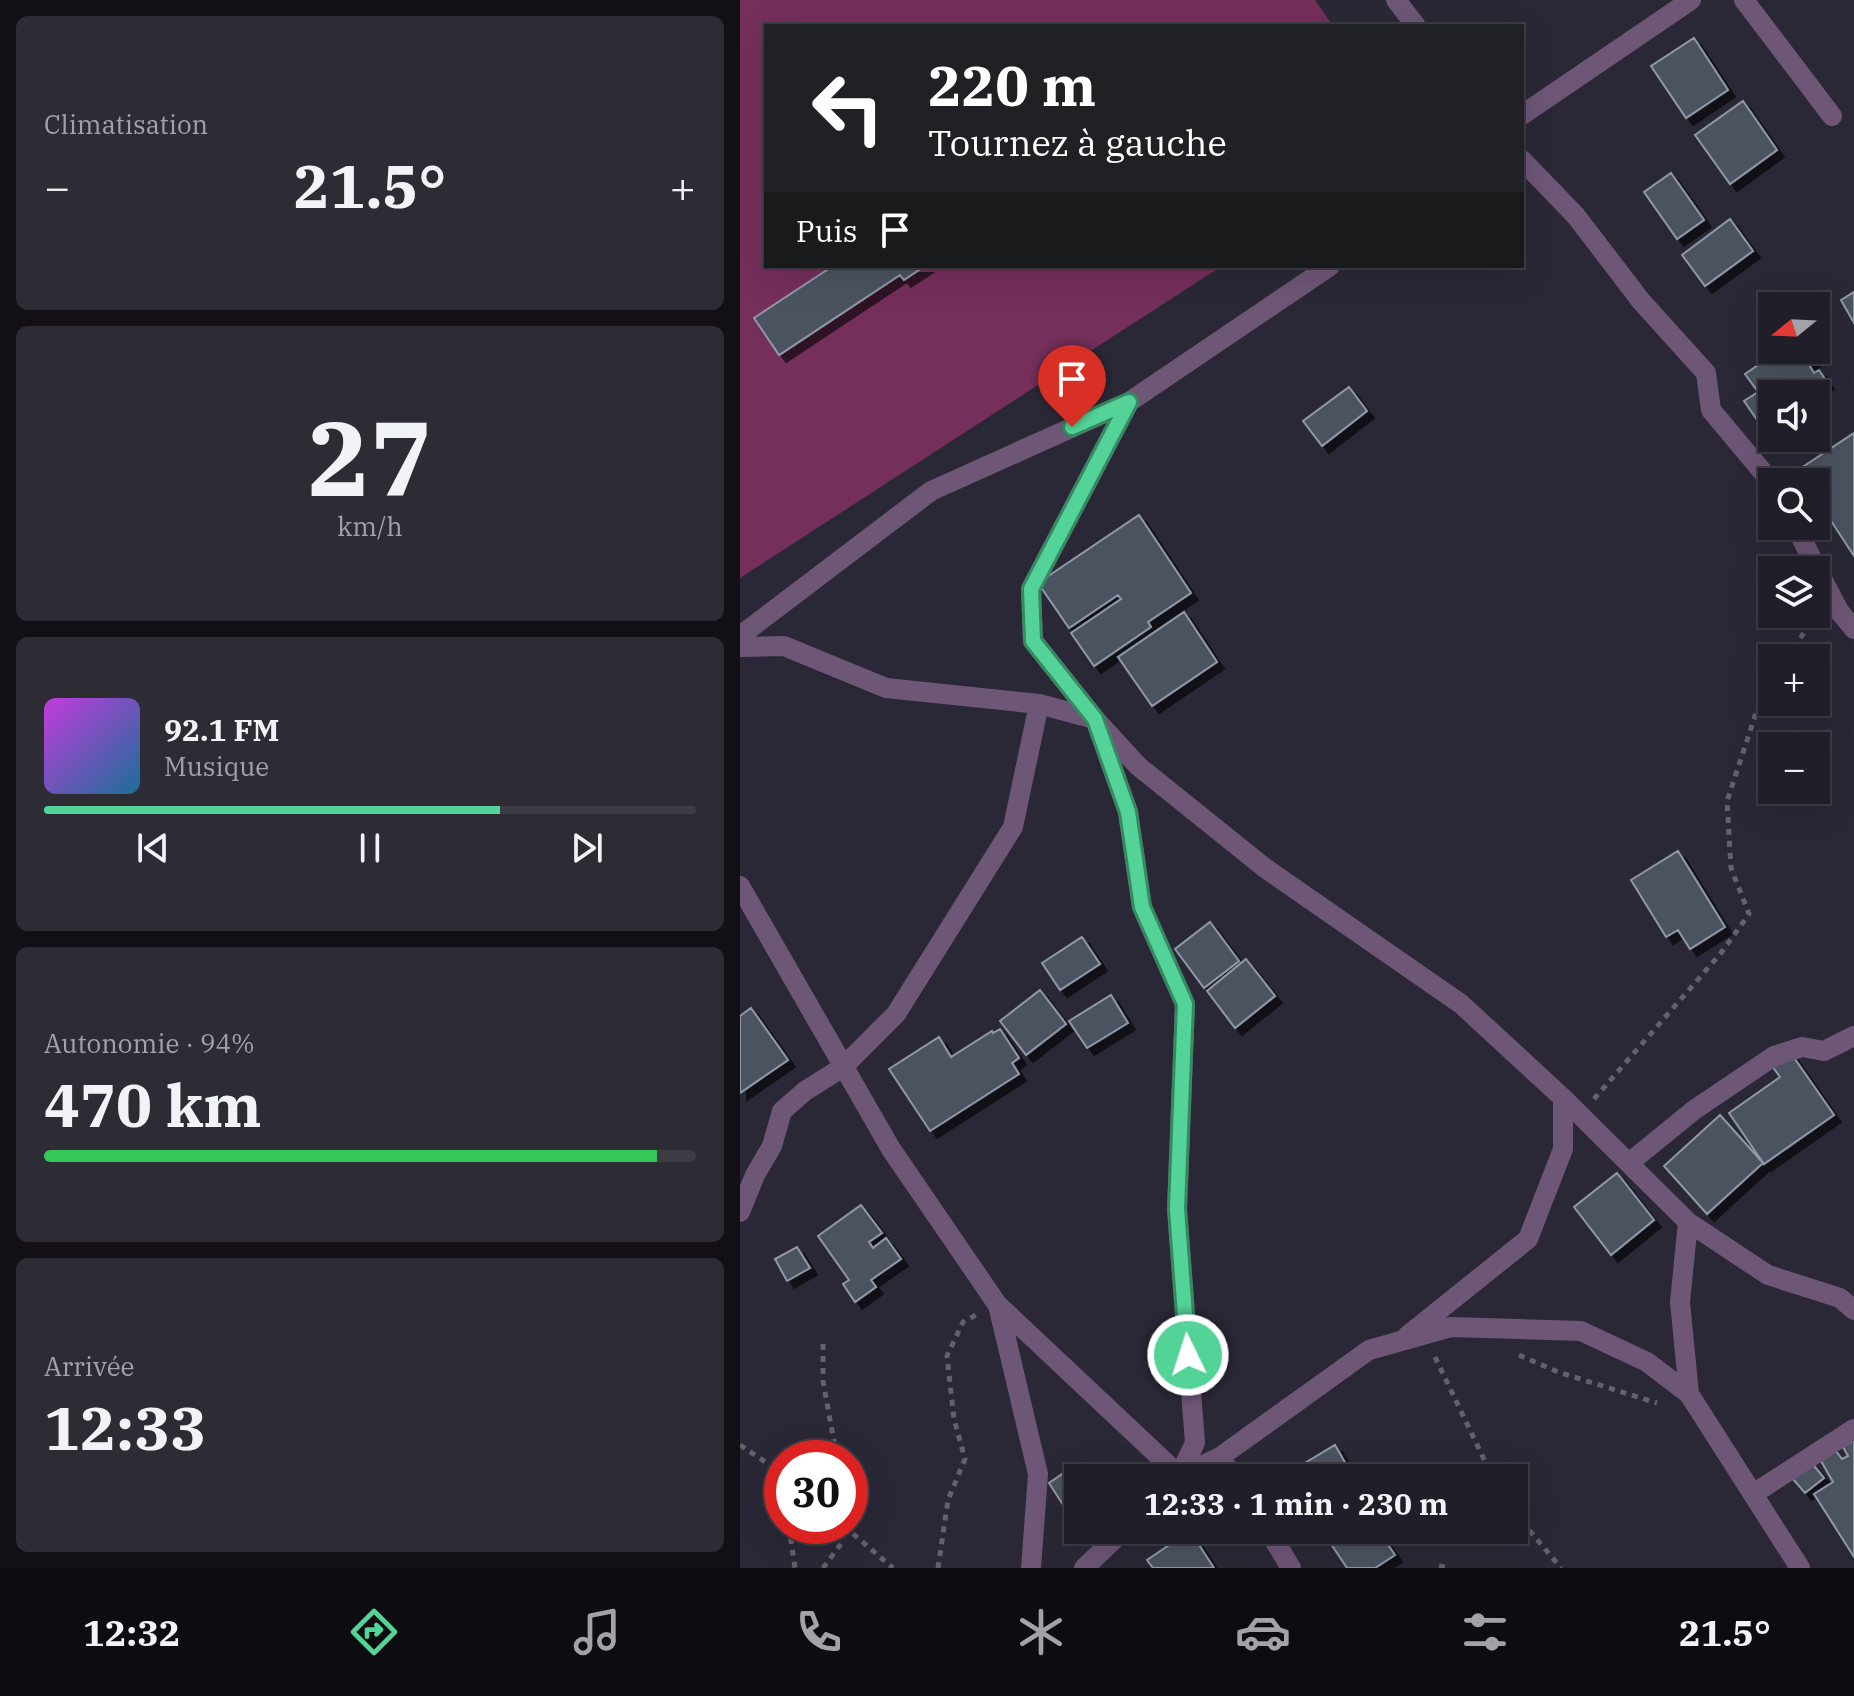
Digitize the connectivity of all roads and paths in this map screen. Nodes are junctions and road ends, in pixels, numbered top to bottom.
1 (1396, 0) edge
2 (1691, 0) edge
3 (1744, 0) edge
4 (1414, 24) edge
5 (1524, 114) edge
6 (1832, 116) dead end
7 (1524, 162) edge
8 (1327, 268) edge
9 (1129, 402) junction
10 (1759, 468) edge
11 (1802, 540) edge
12 (1854, 629) edge
13 (740, 636) edge
14 (740, 647) edge
15 (1039, 704) junction
16 (1758, 707) edge
17 (1095, 719) junction
18 (740, 886) edge
19 (1854, 1036) edge
20 (843, 1067) junction
21 (1563, 1098) junction
22 (1581, 1115) junction
23 (1629, 1163) junction
24 (740, 1212) edge
25 (1688, 1222) junction
26 (997, 1304) junction
27 (1854, 1310) edge
28 (1423, 1335) junction
29 (1401, 1341) junction
30 (823, 1344) dead end
31 (1505, 1350) dead end
32 (1689, 1394) junction
33 (1661, 1404) dead end
34 (1854, 1429) edge
35 (834, 1440) edge
36 (740, 1445) edge
37 (1220, 1457) junction
38 (764, 1461) edge
39 (1165, 1464) edge
40 (1185, 1464) edge
41 (1206, 1464) edge
42 (1225, 1464) edge
43 (1487, 1464) edge
44 (1753, 1494) junction
45 (1528, 1529) edge
46 (792, 1544) edge
47 (841, 1544) edge
48 (865, 1544) edge
49 (1109, 1544) edge
50 (1276, 1544) edge
51 (1439, 1566) dead end
52 (795, 1568) edge
53 (823, 1568) edge
54 (893, 1568) edge
55 (938, 1568) edge
56 (1031, 1568) edge
57 (1084, 1568) edge
58 (1291, 1568) edge
59 (1448, 1568) edge
60 (1561, 1568) edge
61 (1800, 1568) edge

1 - 4 street
2 - 5 street
3 - 6 street
7 - 10 street
8 - 9 street
9 - 13 street
9 - 17 street
11 - 12 street
14 - 15 street
15 - 17 street
15 - 20 street
16 - 22 path
17 - 21 street
17 - 40 street
18 - 20 street
19 - 23 street
20 - 24 street
20 - 26 street
21 - 22 street
21 - 29 street
22 - 23 street
23 - 25 street
25 - 27 street
25 - 32 street
26 - 39 street
26 - 55 path
26 - 56 street
28 - 29 street
28 - 32 street
28 - 43 path
29 - 37 street
30 - 35 path
31 - 33 path
32 - 44 street
34 - 44 street
36 - 38 path
37 - 41 street
37 - 42 street
44 - 61 street
45 - 60 path
46 - 52 path
47 - 53 path
48 - 54 path
49 - 57 street
50 - 58 street
51 - 59 path

